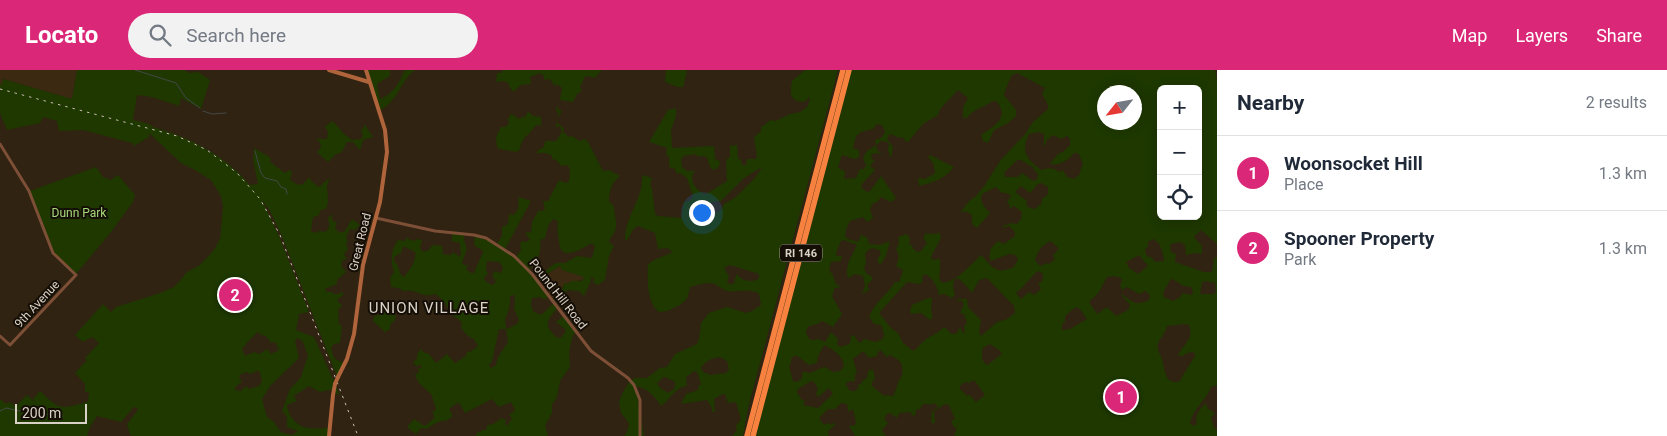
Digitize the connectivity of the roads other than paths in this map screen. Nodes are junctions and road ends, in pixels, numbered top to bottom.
1 (329, 70) edge
2 (366, 70) edge
3 (843, 70) edge
4 (849, 70) edge
5 (369, 82) junction
6 (0, 144) edge
7 (376, 218) junction
8 (0, 336) edge
9 (329, 436) edge
10 (640, 436) edge
11 (747, 436) edge
12 (753, 436) edge

1 - 5 main road
2 - 5 main road, Great Road
3 - 11 highway, RI 146
4 - 12 highway, RI 146
5 - 7 main road, Great Road
6 - 8 street, 9th Avenue
7 - 9 main road, Great Road, bridge
7 - 10 street, Pound Hill Road

